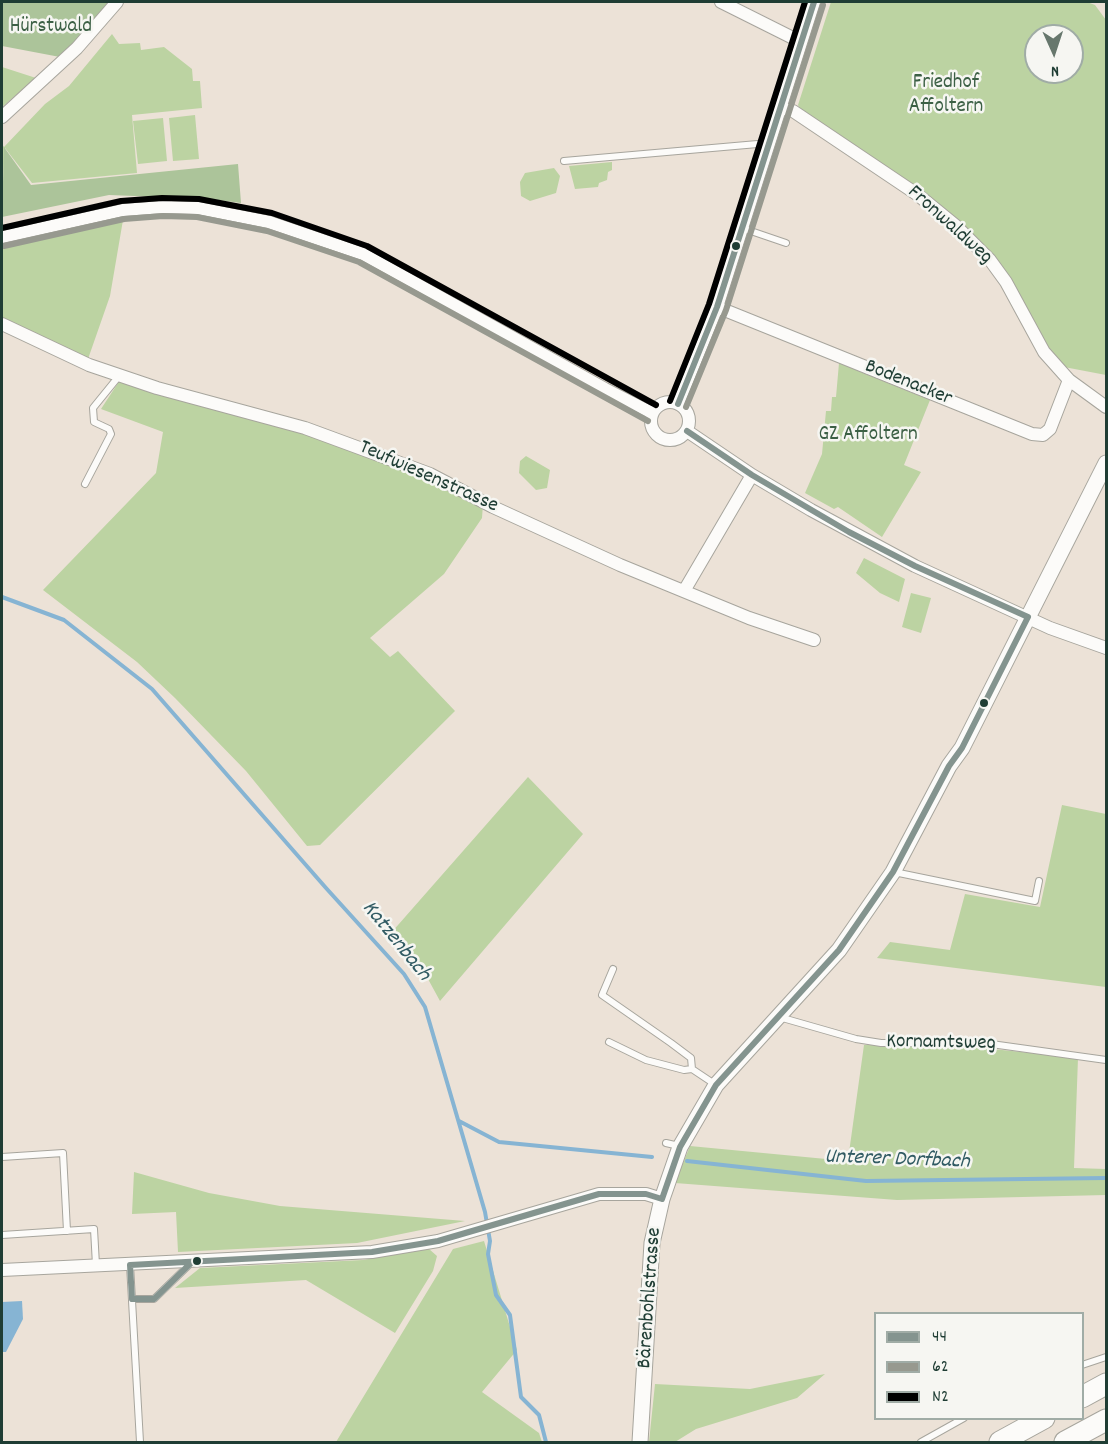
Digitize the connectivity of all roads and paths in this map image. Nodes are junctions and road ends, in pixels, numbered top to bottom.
1 (117, 2) edge
2 (721, 2) edge
3 (814, 2) edge
4 (801, 42) junction
5 (780, 108) junction
6 (2, 117) edge
7 (769, 142) junction
8 (564, 161) dead end
9 (742, 228) junction
10 (2, 237) edge
11 (786, 243) dead end
12 (717, 307) junction
13 (2, 324) edge
14 (119, 375) junction
15 (1069, 380) junction
16 (678, 404) junction
17 (1107, 407) edge
18 (652, 413) junction
19 (687, 431) junction
20 (1107, 463) edge
21 (752, 475) junction
22 (86, 484) dead end
23 (684, 591) junction
24 (1028, 617) junction
25 (814, 640) dead end
26 (1107, 648) edge
27 (893, 872) junction
28 (1039, 881) dead end
29 (613, 969) dead end
30 (778, 1016) junction
31 (609, 1042) dead end
32 (1107, 1060) edge
33 (692, 1069) junction
34 (716, 1085) junction
35 (2, 1157) edge
36 (662, 1199) junction
37 (68, 1231) junction
38 (2, 1235) edge
39 (192, 1262) junction
40 (130, 1265) junction
41 (96, 1266) junction
42 (2, 1270) edge
43 (132, 1299) junction
44 (1107, 1357) edge
45 (1084, 1365) edge
46 (1107, 1384) edge
47 (1084, 1396) edge
48 (962, 1420) edge
49 (1042, 1420) edge
50 (1107, 1420) edge
51 (140, 1443) edge
52 (640, 1443) edge
53 (921, 1443) edge
54 (1000, 1443) edge
55 (1065, 1443) edge

1 - 6 street
2 - 4 street
3 - 4 street
4 - 5 street
5 - 7 street
5 - 15 street, Fronwaldweg
7 - 8 lane
7 - 9 street
9 - 11 lane
9 - 12 street
10 - 18 street
12 - 15 street, Bodenacker
12 - 16 street
13 - 14 street, Teufwiesenstrasse
14 - 22 lane
14 - 23 street, Teufwiesenstrasse
15 - 17 street, Fronwaldweg
16 - 18 street
16 - 19 street
18 - 19 street
19 - 21 street
20 - 24 street, Bärenbohlstrasse
21 - 23 street
21 - 24 street
23 - 25 street, Teufwiesenstrasse
24 - 26 street
24 - 27 street, Bärenbohlstrasse
27 - 28 lane
27 - 30 street, Bärenbohlstrasse
29 - 33 lane
30 - 32 lane, Kornamtsweg
30 - 34 street, Bärenbohlstrasse
31 - 33 lane
33 - 34 lane
34 - 36 street, Bärenbohlstrasse
35 - 37 lane
36 - 39 street
36 - 52 street, Bärenbohlstrasse
37 - 38 lane
37 - 41 lane
39 - 40 street
39 - 43 lane
40 - 41 street
40 - 43 lane
41 - 42 street
43 - 51 lane
44 - 45 lane
46 - 47 highway
48 - 53 lane
49 - 54 highway
50 - 55 highway

